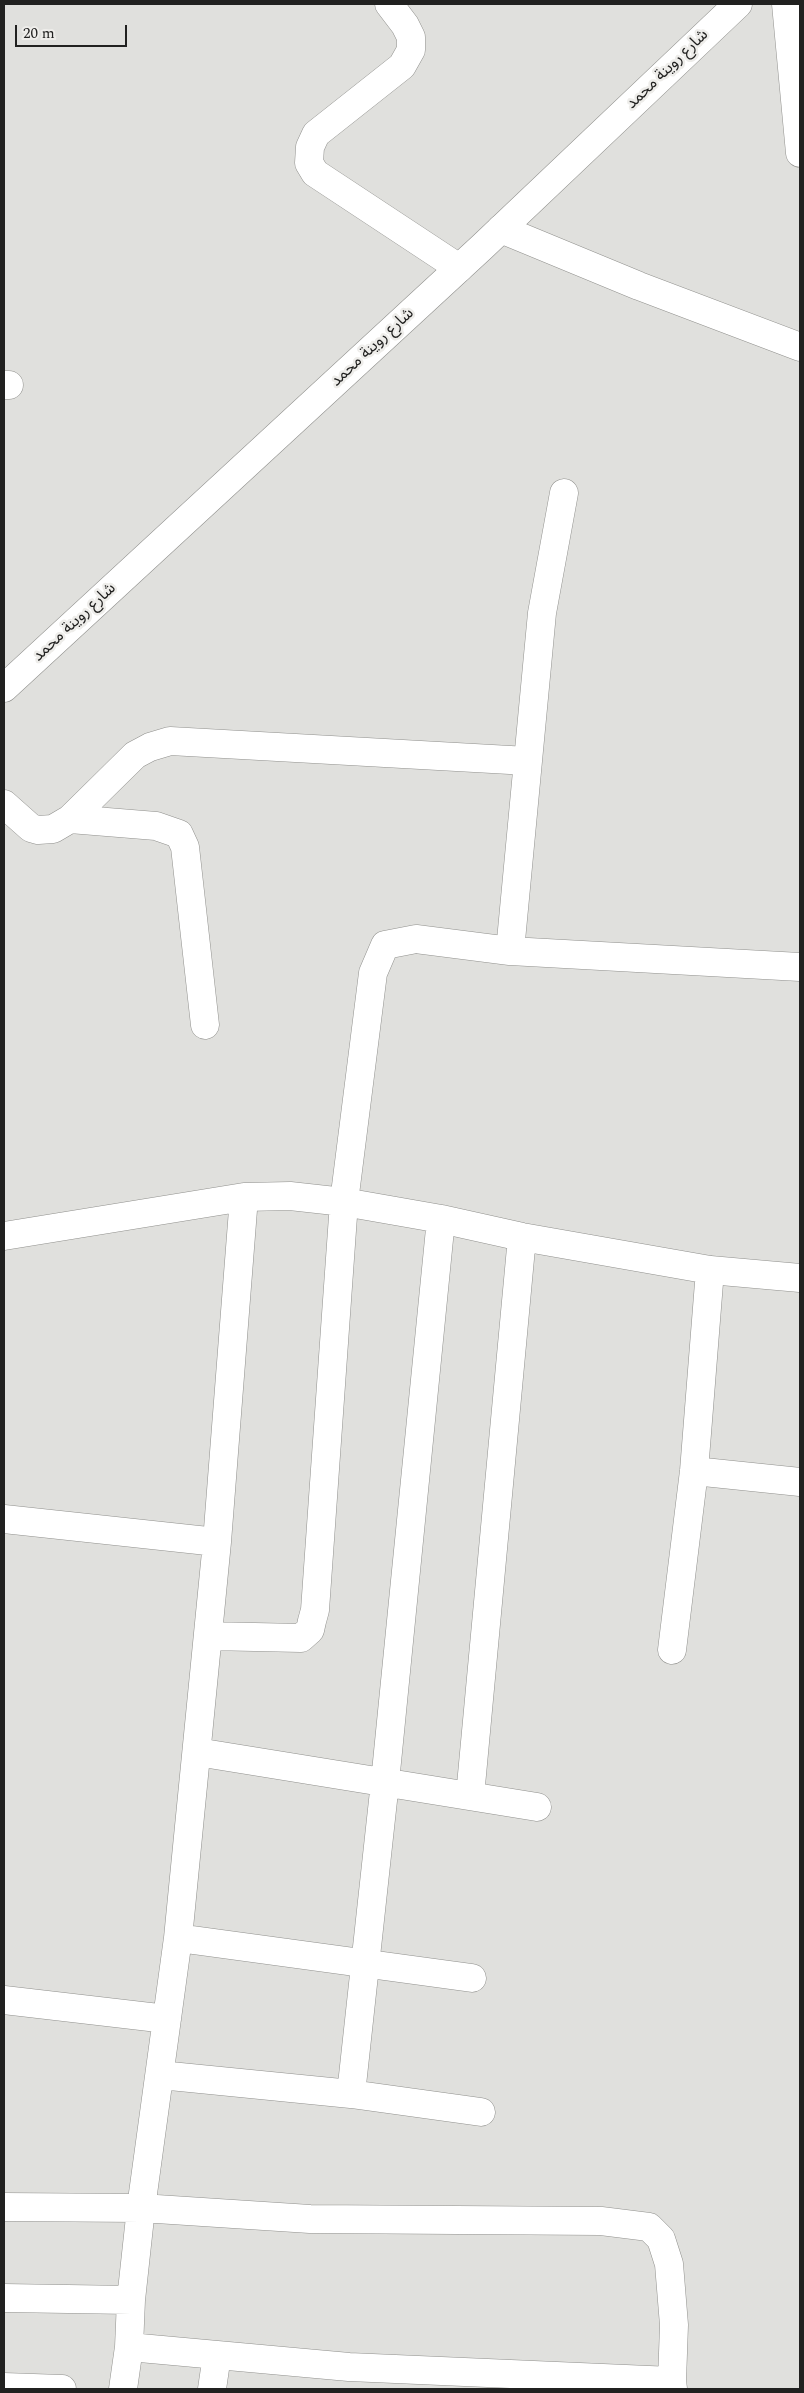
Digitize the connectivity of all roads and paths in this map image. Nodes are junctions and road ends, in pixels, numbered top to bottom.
1 (389, 4) edge
2 (738, 4) edge
3 (786, 4) edge
4 (800, 153) edge
5 (501, 229) junction
6 (459, 268) junction
7 (800, 347) edge
8 (564, 493) dead end
9 (4, 688) edge
10 (528, 761) junction
11 (4, 804) edge
12 (70, 819) junction
13 (510, 951) junction
14 (800, 968) edge
15 (205, 1025) dead end
16 (244, 1197) junction
17 (344, 1202) junction
18 (442, 1220) junction
19 (4, 1236) edge
20 (522, 1237) junction
21 (710, 1270) junction
22 (800, 1278) edge
23 (694, 1472) junction
24 (800, 1482) edge
25 (4, 1519) edge
26 (218, 1542) junction
27 (208, 1636) junction
28 (672, 1650) dead end
29 (197, 1752) junction
30 (385, 1782) junction
31 (470, 1796) junction
32 (537, 1807) dead end
33 (178, 1938) junction
34 (364, 1963) junction
35 (472, 1978) dead end
36 (4, 2000) edge
37 (167, 2020) junction
38 (160, 2075) junction
39 (351, 2094) junction
40 (481, 2112) dead end
41 (4, 2207) edge
42 (141, 2208) junction
43 (4, 2298) edge
44 (131, 2300) junction
45 (130, 2347) junction
46 (217, 2355) junction
47 (348, 2378) edge
48 (673, 2385) edge
49 (4, 2387) edge
50 (62, 2389) edge
51 (123, 2389) edge
52 (212, 2389) edge

1 - 6 street
2 - 5 street, شارع روينة محمد
3 - 4 street
5 - 6 street, شارع روينة محمد
5 - 7 street
6 - 9 street, شارع روينة محمد
8 - 10 street
10 - 12 street
10 - 13 street
11 - 12 street
12 - 15 street
13 - 14 street
13 - 17 street
16 - 17 street
16 - 19 street
16 - 26 street
17 - 18 street
17 - 27 street
18 - 20 street
18 - 30 street
20 - 21 street
20 - 31 street
21 - 22 street
21 - 23 street
23 - 24 street
23 - 28 street
25 - 26 street
26 - 27 street
27 - 29 street
29 - 30 street
29 - 33 street
30 - 31 street
30 - 34 street
31 - 32 street
33 - 34 street
33 - 37 street
34 - 35 street
34 - 39 street
36 - 37 street
37 - 38 street
38 - 39 street
38 - 42 street
39 - 40 street
41 - 42 street
42 - 44 street
42 - 48 street
43 - 44 street
44 - 45 street
45 - 46 street
45 - 51 street
46 - 47 street
46 - 52 street
47 - 48 street
49 - 50 street

